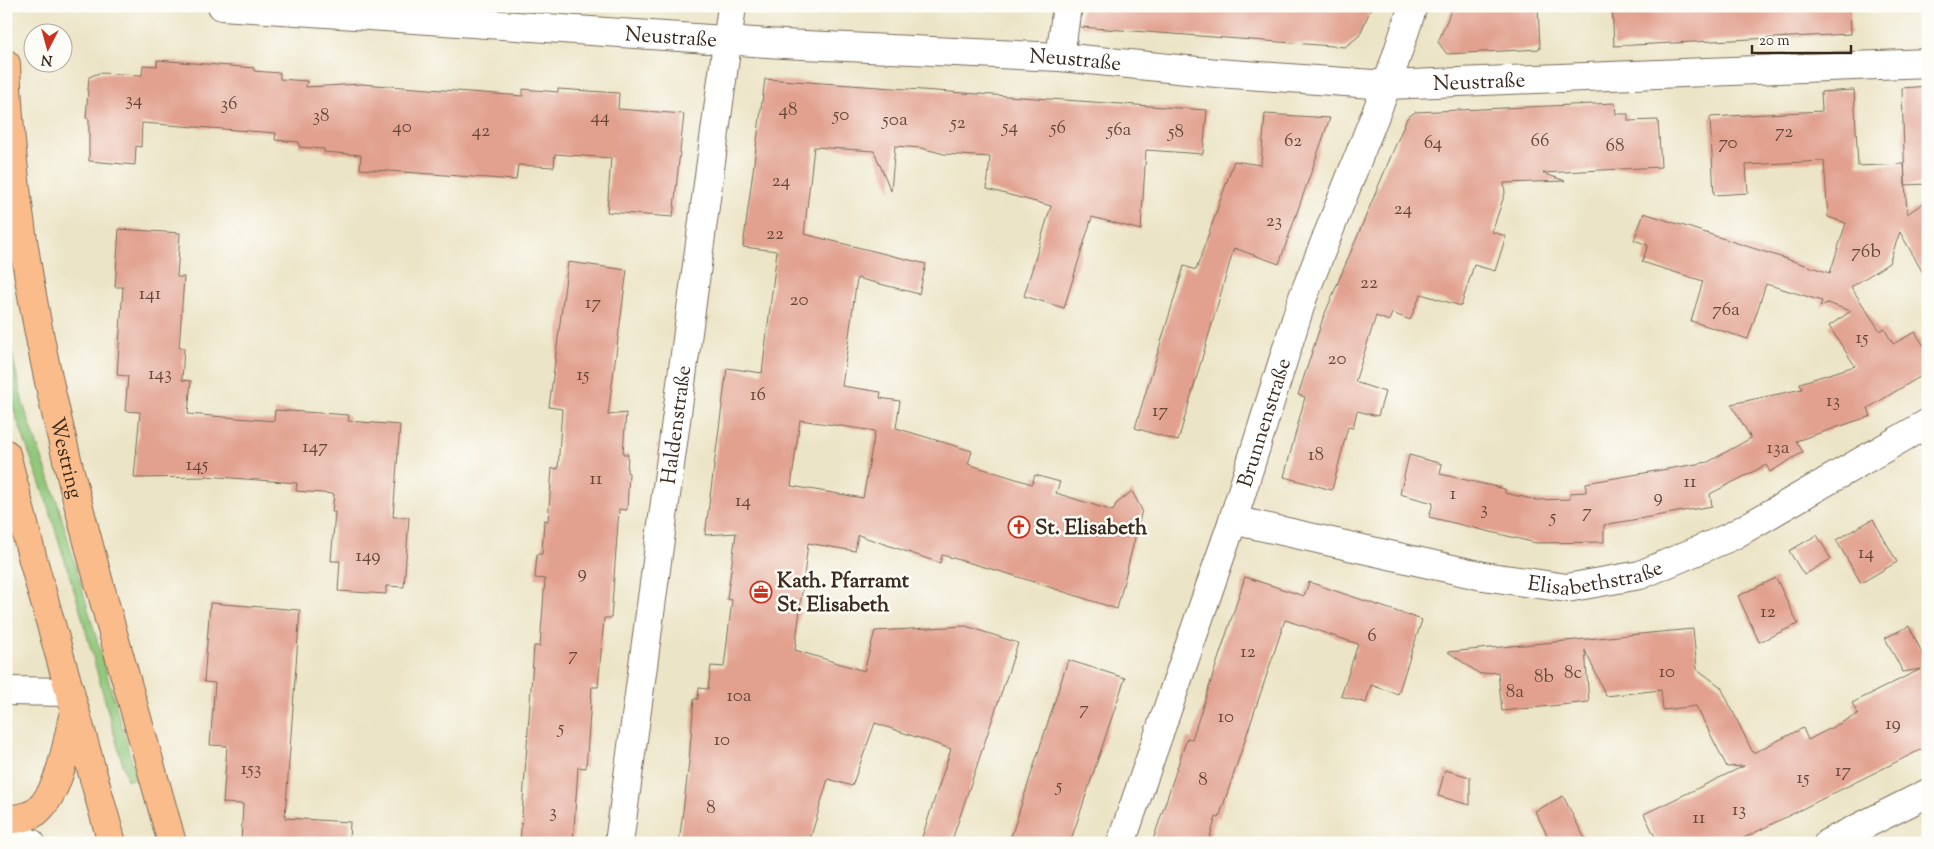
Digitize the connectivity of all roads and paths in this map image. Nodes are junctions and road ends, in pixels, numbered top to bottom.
1 (222, 6) edge
2 (732, 6) edge
3 (1066, 6) edge
4 (1414, 6) edge
5 (283, 8) edge
6 (727, 40) junction
7 (1060, 57) junction
8 (1928, 63) edge
9 (6, 64) edge
10 (1387, 84) junction
11 (1928, 423) edge
12 (6, 455) edge
13 (1233, 520) junction
14 (6, 691) edge
15 (72, 700) junction
16 (1928, 793) edge
17 (6, 820) edge
18 (6, 835) edge
19 (31, 843) edge
20 (112, 843) edge
21 (172, 843) edge
22 (619, 843) edge
23 (1121, 843) edge
24 (1828, 843) edge

1 - 5 street, Neustraße
2 - 6 street, Haldenstraße
3 - 7 street
4 - 10 street, Brunnenstraße
5 - 6 street, Neustraße
6 - 7 street, Neustraße
6 - 22 street, Haldenstraße
7 - 10 street, Neustraße
8 - 10 street, Neustraße
9 - 21 main road, Westring
10 - 13 street, Brunnenstraße
11 - 13 street, Elisabethstraße
12 - 15 main road
13 - 23 street, Brunnenstraße
14 - 15 street
15 - 17 main road
15 - 20 main road
16 - 24 street
18 - 19 street

